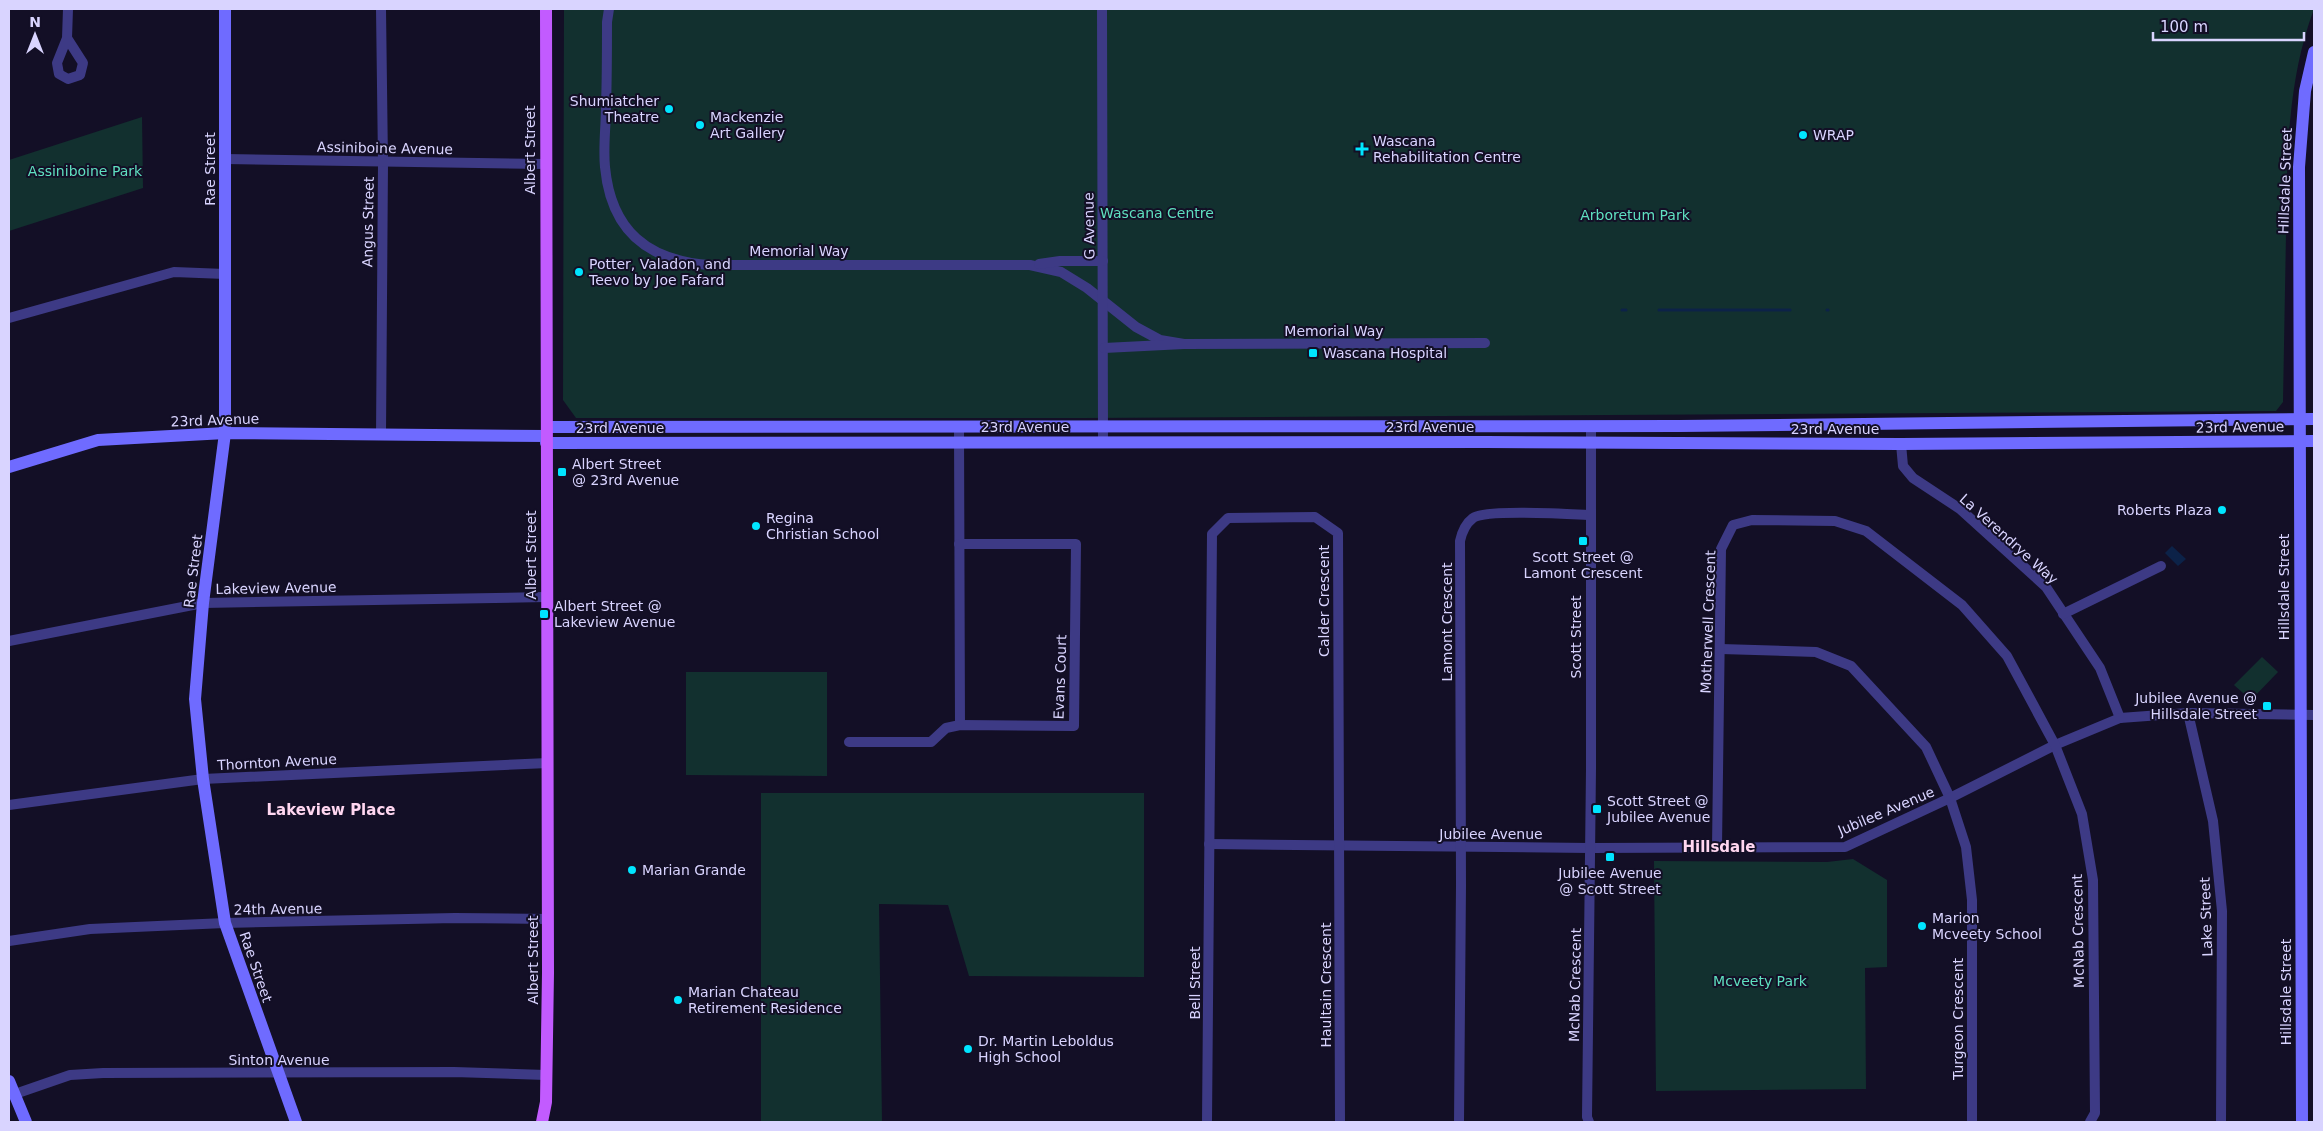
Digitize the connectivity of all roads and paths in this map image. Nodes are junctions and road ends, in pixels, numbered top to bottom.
1 (68, 9) edge
2 (225, 9) edge
3 (380, 9) edge
4 (546, 9) edge
5 (609, 9) edge
6 (1102, 9) edge
7 (67, 38) dead end
8 (2314, 52) edge
9 (225, 159) junction
10 (383, 162) junction
11 (545, 164) junction
12 (1103, 261) junction
13 (1030, 265) junction
14 (225, 274) junction
15 (1103, 301) junction
16 (9, 318) edge
17 (1485, 343) dead end
18 (1184, 344) junction
19 (1104, 348) junction
20 (2299, 419) junction
21 (2314, 419) edge
22 (959, 426) junction
23 (1104, 426) junction
24 (1591, 426) junction
25 (225, 433) junction
26 (381, 435) junction
27 (547, 435) junction
28 (2299, 441) junction
29 (2314, 441) edge
30 (959, 442) junction
31 (1104, 442) junction
32 (1591, 442) junction
33 (1901, 444) junction
34 (9, 467) edge
35 (1590, 514) junction
36 (959, 544) junction
37 (2161, 566) dead end
38 (546, 597) junction
39 (203, 603) junction
40 (2063, 614) junction
41 (9, 641) edge
42 (1721, 649) junction
43 (2188, 713) junction
44 (2300, 715) junction
45 (2314, 715) edge
46 (2120, 718) junction
47 (960, 725) junction
48 (849, 742) dead end
49 (2055, 745) junction
50 (548, 763) junction
51 (203, 779) junction
52 (1950, 798) junction
53 (9, 805) edge
54 (1209, 844) junction
55 (1339, 847) junction
56 (1461, 847) junction
57 (1717, 847) junction
58 (1590, 848) junction
59 (548, 918) junction
60 (225, 923) junction
61 (9, 940) edge
62 (278, 1074) junction
63 (546, 1075) junction
64 (9, 1081) edge
65 (14, 1094) junction
66 (546, 1102) junction
67 (26, 1122) edge
68 (296, 1122) edge
69 (542, 1122) edge
70 (550, 1122) edge
71 (1208, 1122) edge
72 (1340, 1122) edge
73 (1459, 1122) edge
74 (1589, 1122) edge
75 (1972, 1122) edge
76 (2090, 1122) edge
77 (2221, 1122) edge
78 (2302, 1122) edge

1 - 7 street
2 - 9 main road, Rae Street
3 - 10 street, Angus Street
4 - 11 main road, Albert Street
5 - 13 street, Memorial Way
6 - 12 street, G Avenue
8 - 20 main road, Hillsdale Street
9 - 10 street, Assiniboine Avenue
9 - 14 main road, Rae Street
10 - 11 street, Assiniboine Avenue
10 - 26 street, Angus Street
11 - 27 main road, Albert Street
12 - 13 street
12 - 15 street, G Avenue
13 - 15 street, Memorial Way
14 - 16 street
14 - 25 main road, Rae Street
15 - 18 street, Memorial Way
15 - 19 street, G Avenue
17 - 18 street, Memorial Way
18 - 19 street, Memorial Way
19 - 23 street, G Avenue
20 - 21 main road, 23rd Avenue
20 - 24 main road, 23rd Avenue
20 - 28 main road, Hillsdale Street
22 - 23 main road, 23rd Avenue
22 - 27 main road, 23rd Avenue
22 - 30 street
23 - 24 main road, 23rd Avenue
23 - 31 street, G Avenue
24 - 32 street, Scott Street
25 - 26 main road, 23rd Avenue
25 - 34 main road, 23rd Avenue
25 - 39 main road, Rae Street
26 - 27 main road, 23rd Avenue
27 - 30 main road, 23rd Avenue
27 - 38 main road, Albert Street
28 - 29 main road, 23rd Avenue
28 - 33 main road, 23rd Avenue
28 - 44 main road, Hillsdale Street
30 - 31 main road, 23rd Avenue
30 - 36 street
31 - 32 main road, 23rd Avenue
32 - 33 main road, 23rd Avenue
32 - 35 street, Scott Street
33 - 40 street, La Verendrye Way
35 - 56 street, Lamont Crescent
35 - 58 street, Scott Street
36 - 47 street
36 - 47 street, Evans Court
37 - 40 street
38 - 39 street, Lakeview Avenue
38 - 50 main road, Albert Street
39 - 41 street, Lakeview Avenue
39 - 51 main road, Rae Street
40 - 46 street, La Verendrye Way
42 - 49 street, Motherwell Crescent
42 - 52 street, Turgeon Crescent
42 - 57 street, Motherwell Crescent
43 - 44 street, Jubilee Avenue
43 - 46 street, Jubilee Avenue
43 - 77 street, Lake Street
44 - 45 street, Jubilee Avenue
44 - 78 main road, Hillsdale Street
46 - 49 street, Jubilee Avenue
47 - 48 street
49 - 52 street, Jubilee Avenue
49 - 76 street, McNab Crescent
50 - 51 street, Thornton Avenue
50 - 59 main road, Albert Street
51 - 53 street, Thornton Avenue
51 - 60 main road, Rae Street
52 - 57 street, Jubilee Avenue
52 - 75 street, Turgeon Crescent
54 - 55 street, Jubilee Avenue
54 - 55 street, Calder Crescent
54 - 71 street, Bell Street
55 - 56 street, Jubilee Avenue
55 - 72 street, Haultain Crescent
56 - 58 street, Jubilee Avenue
56 - 73 street
57 - 58 street, Jubilee Avenue
58 - 74 street, McNab Crescent
59 - 60 street, 24th Avenue
59 - 63 main road, Albert Street
60 - 61 street, 24th Avenue
60 - 62 main road, Rae Street
62 - 63 street, Sinton Avenue
62 - 65 street, Sinton Avenue
62 - 68 main road, Rae Street
63 - 66 main road, Albert Street
64 - 65 main road
65 - 67 main road
66 - 69 main road, Albert Street
66 - 70 main road, Albert Street

